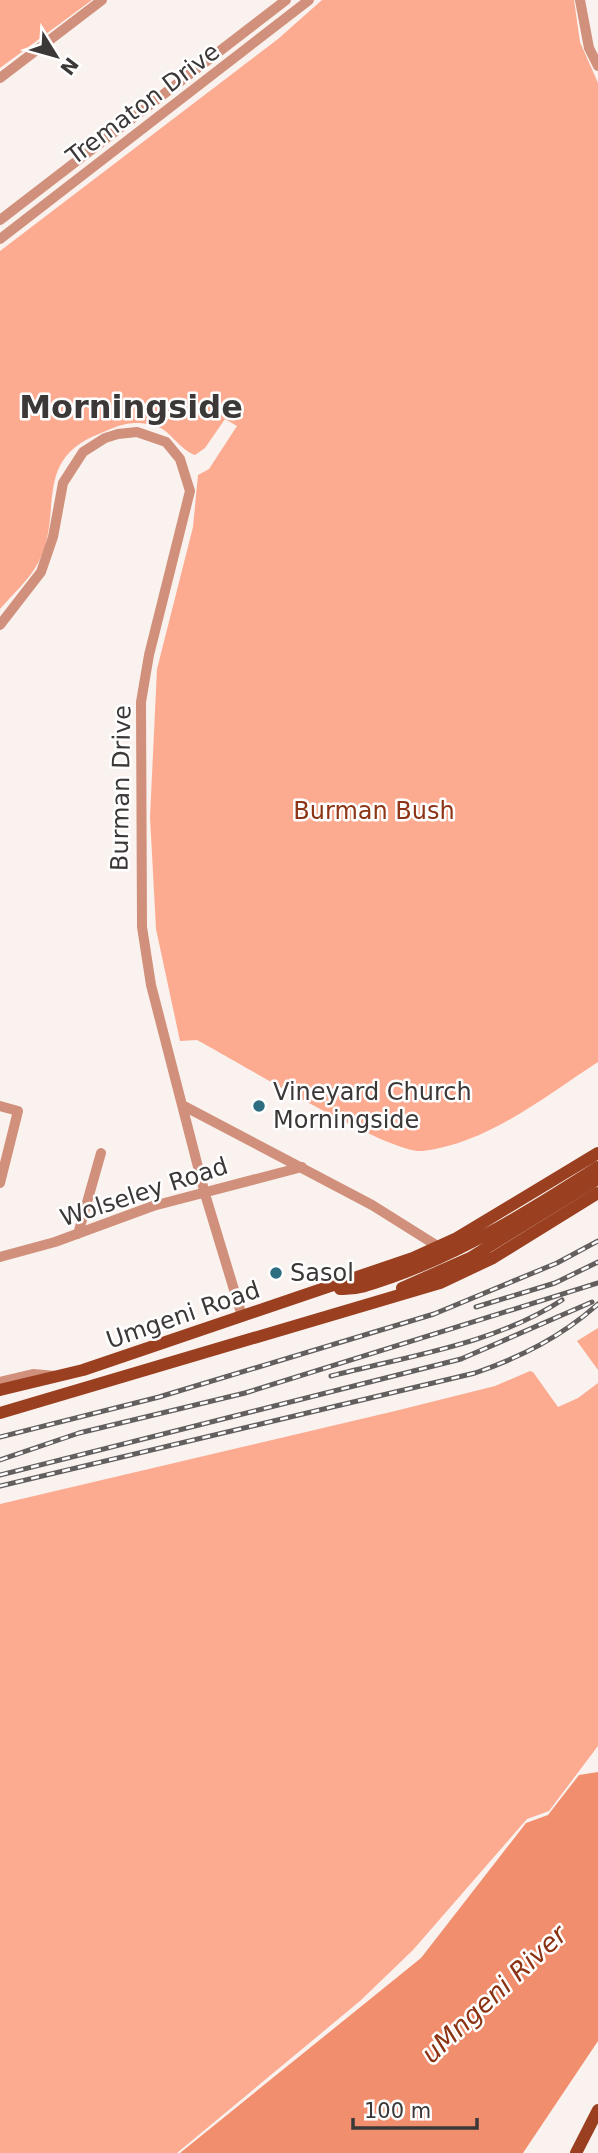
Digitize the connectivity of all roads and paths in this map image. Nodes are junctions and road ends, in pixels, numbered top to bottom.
1 (102, 0) edge
2 (286, 0) edge
3 (309, 0) edge
4 (580, 0) edge
5 (277, 8) junction
6 (287, 20) junction
7 (598, 66) edge
8 (194, 71) junction
9 (0, 78) edge
10 (204, 84) junction
11 (127, 123) junction
12 (135, 136) junction
13 (73, 164) junction
14 (82, 177) junction
15 (0, 222) edge
16 (4, 236) edge
17 (0, 625) edge
18 (0, 1105) edge
19 (182, 1105) junction
20 (101, 1153) dead end
21 (598, 1153) edge
22 (302, 1167) junction
23 (598, 1167) edge
24 (598, 1179) edge
25 (0, 1183) edge
26 (205, 1194) junction
27 (598, 1194) edge
28 (78, 1234) junction
29 (439, 1247) junction
30 (0, 1256) edge
31 (332, 1288) junction
32 (356, 1306) junction
33 (243, 1316) junction
34 (60, 1377) junction
35 (0, 1382) edge
36 (0, 1390) edge
37 (0, 1413) edge
38 (598, 2110) edge
39 (576, 2153) edge

1 - 9 street
2 - 5 street, Trematon Drive
3 - 6 street, Trematon Drive
4 - 7 street
5 - 6 street
5 - 8 street, Trematon Drive
6 - 10 street, Trematon Drive
8 - 10 street
8 - 11 street, Trematon Drive
10 - 12 street, Trematon Drive
11 - 12 street
11 - 13 street, Trematon Drive
12 - 14 street, Trematon Drive
13 - 14 street
13 - 15 street, Trematon Drive
14 - 16 street, Trematon Drive
15 - 16 street
17 - 19 street, Burman Drive
18 - 25 street
19 - 22 street
19 - 26 street, Burman Drive
20 - 28 street
21 - 29 main road, Umgeni Road
22 - 26 street, Wolseley Road
22 - 29 street
23 - 31 main road
24 - 32 main road
26 - 28 street, Wolseley Road
26 - 33 street, Burman Drive
27 - 32 main road, Umgeni Road
28 - 30 street, Wolseley Road
29 - 31 main road, Umgeni Road
31 - 33 main road, Umgeni Road
32 - 37 main road, Umgeni Road
33 - 34 main road, Umgeni Road
34 - 35 street
34 - 36 main road, Umgeni Road
38 - 39 main road

